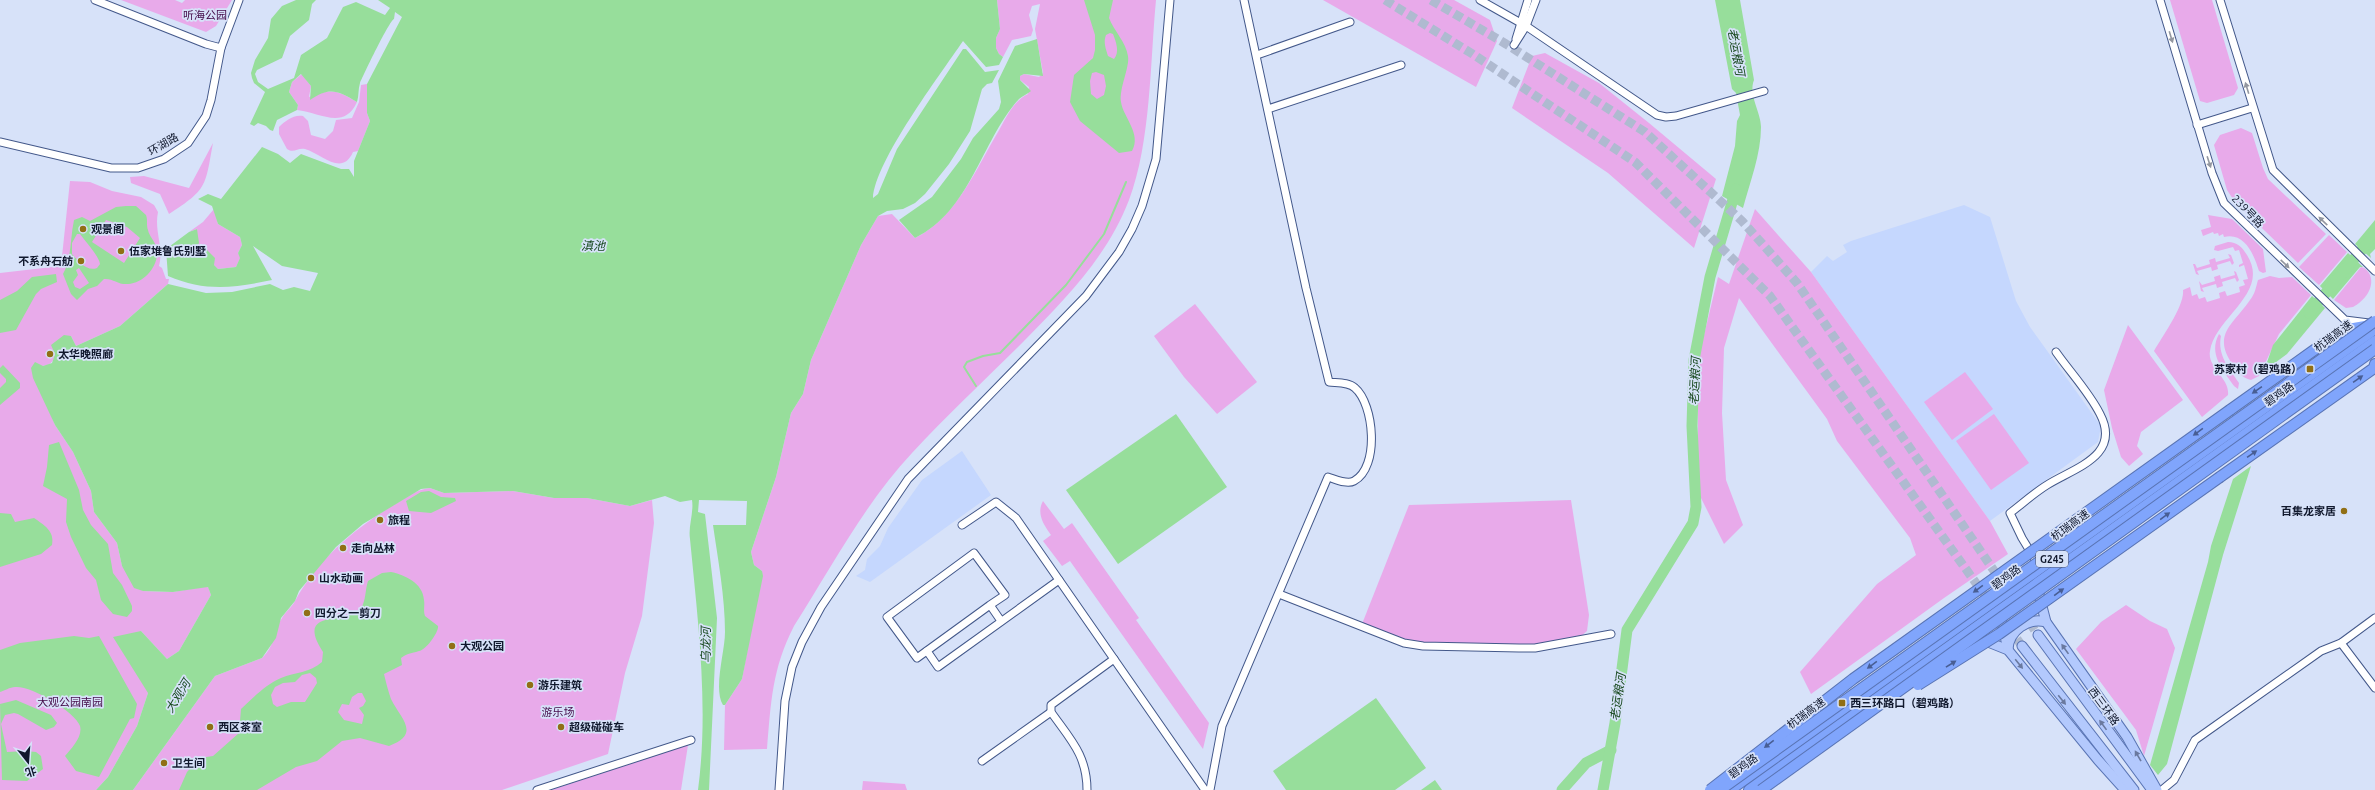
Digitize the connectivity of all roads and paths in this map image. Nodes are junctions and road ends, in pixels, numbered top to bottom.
1 (95, 0) edge
2 (239, 0) edge
3 (1170, 0) edge
4 (1244, 0) edge
5 (1480, 0) edge
6 (1528, 0) edge
7 (1536, 0) edge
8 (2160, 0) edge
9 (2220, 0) edge
10 (1350, 22) dead end
11 (1523, 24) junction
12 (221, 48) junction
13 (1257, 55) junction
14 (1401, 66) dead end
15 (1764, 91) dead end
16 (2252, 108) junction
17 (1268, 109) junction
18 (2197, 125) junction
19 (0, 142) edge
20 (2375, 271) edge
21 (2375, 323) edge
22 (2375, 329) edge
23 (2375, 341) edge
24 (2375, 349) edge
25 (2056, 352) dead end
26 (2375, 364) edge
27 (962, 525) dead end
28 (2041, 568) junction
29 (1059, 580) junction
30 (2041, 580) junction
31 (1279, 594) junction
32 (1999, 597) junction
33 (2011, 602) junction
34 (990, 606) junction
35 (2000, 610) junction
36 (2375, 618) edge
37 (1001, 622) junction
38 (2046, 622) junction
39 (1611, 634) dead end
40 (2038, 635) tunnel mouth
41 (1961, 638) junction
42 (2341, 643) junction
43 (2022, 646) tunnel mouth
44 (2008, 650) junction
45 (927, 652) junction
46 (1114, 658) junction
47 (2375, 688) edge
48 (1051, 712) junction
49 (1835, 737) junction
50 (691, 740) dead end
51 (982, 761) dead end
52 (537, 790) edge
53 (779, 790) edge
54 (1087, 790) edge
55 (1205, 790) edge
56 (1210, 790) edge
57 (1710, 790) edge
58 (1720, 790) edge
59 (1730, 790) edge
60 (1749, 790) edge
61 (1761, 790) edge
62 (2125, 790) edge
63 (2134, 790) edge
64 (2152, 790) edge
65 (2157, 790) edge
66 (2162, 790) edge

1 - 12 street
2 - 12 street, 环湖路
3 - 53 street
4 - 13 street
5 - 11 street
6 - 11 street
7 - 11 street
8 -> 18 street, 239号路
16 -> 9 street
10 - 13 street
11 - 15 street
12 - 19 street, 环湖路
13 - 17 street
14 - 17 street
16 - 18 street
20 -> 16 street
17 - 31 street
18 -> 21 street, 239号路
21 -> 57 highway, bridge
21 - 58 highway, 杭瑞高速, bridge
22 - 28 highway, 碧鸡路 / G245
23 - 30 highway, 碧鸡路 / G245
24 - 49 highway, bridge
25 - 28 street
49 -> 26 highway, bridge
27 - 29 street
28 - 32 highway, 碧鸡路 / G245
29 - 37 street
29 - 46 street
30 - 33 highway, 碧鸡路 / G245
30 - 38 main road
31 - 39 street
31 - 56 street
32 - 33 main road
32 - 35 main road
32 - 59 highway, 碧鸡路 / G245
33 - 35 highway, 碧鸡路 / G245
33 - 38 main road
34 - 37 street
34 - 45 street
34 - 45 street
35 - 41 highway, 碧鸡路 / G245
35 - 44 main road
36 - 42 street
37 - 45 street
38 - 44 main road
65 -> 38 main road
64 -> 40 main road, 西三环路
41 - 44 main road
41 - 60 highway, 碧鸡路 / G245
42 - 47 street
42 - 66 street
43 -> 63 main road
44 -> 62 main road
46 - 48 street
46 - 55 street
48 - 51 street
48 - 54 street
49 - 61 highway, bridge
50 - 52 street

